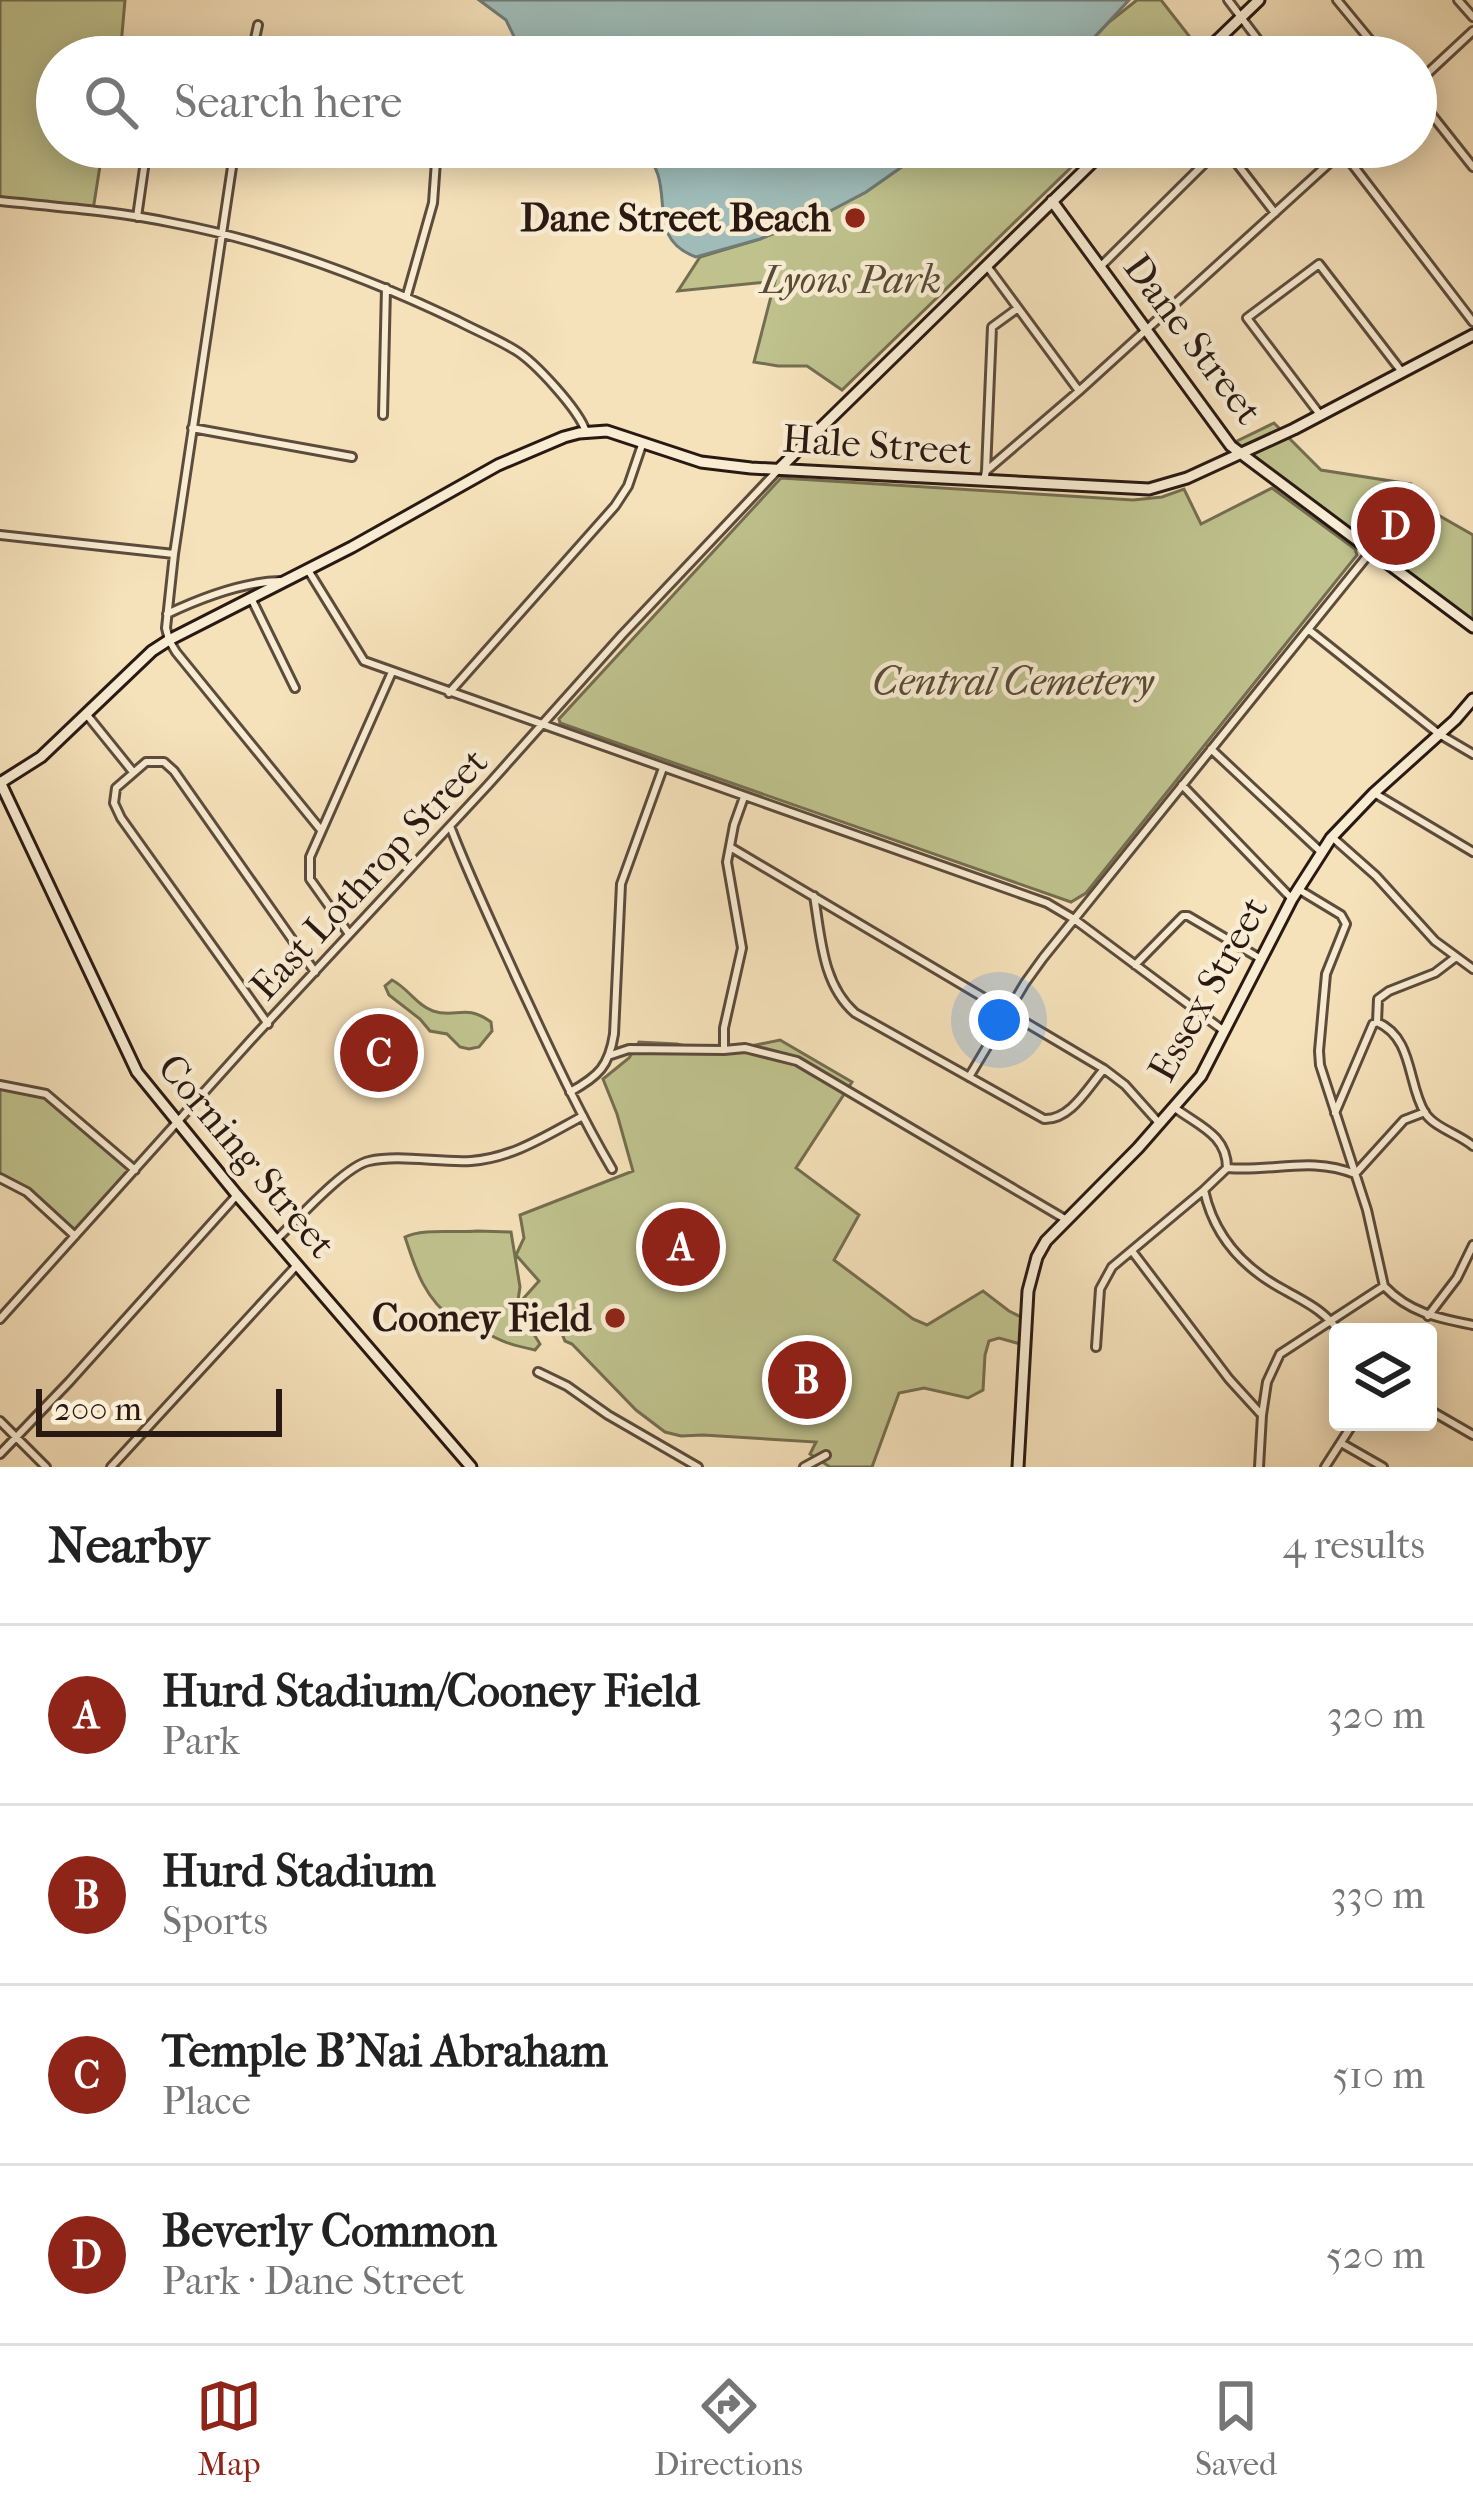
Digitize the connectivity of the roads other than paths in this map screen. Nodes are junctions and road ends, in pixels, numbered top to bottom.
1 (1228, 0) edge
2 (1259, 0) edge
3 (1336, 0) edge
4 (1458, 0) edge
5 (1240, 17) junction
6 (1473, 17) edge
7 (258, 26) dead end
8 (1473, 31) edge
9 (256, 36) edge
10 (1221, 36) edge
11 (1255, 36) edge
12 (1366, 36) edge
13 (1437, 64) edge
14 (1437, 121) edge
15 (1473, 166) edge
16 (144, 168) edge
17 (231, 168) edge
18 (436, 168) edge
19 (1086, 168) edge
20 (1201, 168) edge
21 (1239, 168) edge
22 (1322, 168) edge
23 (1358, 168) edge
24 (0, 201) edge
25 (1052, 201) junction
26 (1275, 212) junction
27 (137, 217) junction
28 (220, 233) junction
29 (987, 266) junction
30 (1101, 266) junction
31 (386, 288) junction
32 (406, 296) junction
33 (1018, 308) junction
34 (1473, 322) edge
35 (1145, 329) junction
36 (1473, 335) edge
37 (1402, 372) junction
38 (1078, 391) junction
39 (383, 416) dead end
40 (1321, 416) junction
41 (192, 428) junction
42 (586, 432) junction
43 (643, 442) junction
44 (1241, 454) junction
45 (352, 457) dead end
46 (781, 467) junction
47 (985, 477) junction
48 (0, 535) edge
49 (1372, 550) junction
50 (174, 554) junction
51 (308, 570) junction
52 (283, 581) junction
53 (250, 598) junction
54 (166, 615) junction
55 (1473, 627) edge
56 (1309, 630) junction
57 (169, 640) junction
58 (392, 672) junction
59 (295, 688) dead end
60 (449, 693) junction
61 (1473, 699) edge
62 (87, 715) junction
63 (542, 726) junction
64 (1438, 734) junction
65 (1211, 749) junction
66 (1473, 754) edge
67 (663, 768) junction
68 (133, 772) junction
69 (0, 782) edge
70 (1182, 785) junction
71 (1374, 793) junction
72 (744, 797) junction
73 (450, 826) junction
74 (321, 830) junction
75 (1332, 837) junction
76 (730, 847) junction
77 (1321, 852) junction
78 (1473, 852) edge
79 (1295, 894) junction
80 (814, 896) junction
81 (1074, 919) junction
82 (349, 934) junction
83 (1456, 957) junction
84 (1261, 959) junction
85 (1135, 965) junction
86 (1473, 969) edge
87 (315, 972) junction
88 (1008, 1012) junction
89 (1377, 1022) junction
90 (268, 1024) junction
91 (1224, 1031) junction
92 (724, 1050) junction
93 (611, 1055) junction
94 (1104, 1069) junction
95 (969, 1077) junction
96 (0, 1085) edge
97 (570, 1092) junction
98 (1175, 1108) junction
99 (1425, 1112) junction
100 (1335, 1114) junction
101 (583, 1116) junction
102 (178, 1123) junction
103 (1160, 1125) junction
104 (1473, 1146) edge
105 (1227, 1168) junction
106 (612, 1169) dead end
107 (135, 1170) junction
108 (1355, 1174) junction
109 (0, 1178) edge
110 (1204, 1190) junction
111 (237, 1195) junction
112 (1066, 1220) junction
113 (75, 1236) junction
114 (276, 1240) junction
115 (1473, 1245) edge
116 (1132, 1251) junction
117 (297, 1264) junction
118 (1384, 1286) junction
119 (1428, 1316) junction
120 (1330, 1318) junction
121 (0, 1319) edge
122 (1333, 1323) edge
123 (1473, 1324) edge
124 (1096, 1347) dead end
125 (538, 1372) dead end
126 (1437, 1414) edge
127 (1262, 1415) junction
128 (0, 1421) edge
129 (1348, 1431) edge
130 (1473, 1435) edge
131 (16, 1437) junction
132 (1341, 1443) junction
133 (0, 1454) edge
134 (826, 1455) dead end
135 (46, 1467) edge
136 (111, 1467) edge
137 (471, 1467) edge
138 (698, 1467) edge
139 (804, 1467) edge
140 (1018, 1467) edge
141 (1258, 1467) edge
142 (1325, 1467) edge
143 (1383, 1467) edge

1 - 5 street
2 - 5 main road
3 - 12 street
4 - 6 street
5 - 10 main road
5 - 11 street
7 - 9 street
8 - 13 street
14 - 15 street
16 - 27 street
17 - 28 street
18 - 32 street
19 - 25 main road
20 - 30 street
21 - 26 street
22 - 26 street
23 - 34 street
24 - 27 street
25 - 29 main road
25 - 30 main road, Dane Street
26 - 35 street
27 - 28 street
28 - 31 street
28 - 41 street
29 - 33 street
29 - 46 main road
30 - 35 main road, Dane Street
31 - 32 street
31 - 39 street
32 - 42 street
33 - 38 street
33 - 47 street
35 - 38 street
35 - 44 main road, Dane Street
36 - 37 main road, Hale Street
37 - 40 main road, Hale Street
37 - 40 street
38 - 47 street
40 - 44 main road, Hale Street
41 - 45 street
41 - 50 street
42 - 43 main road, Hale Street
42 - 51 main road, Hale Street
43 - 46 main road, Hale Street
43 - 60 street
44 - 47 main road, Hale Street
44 - 49 main road, Dane Street
46 - 47 main road, Hale Street
46 - 63 street, East Lothrop Street
48 - 50 street
49 - 55 main road, Dane Street
49 - 56 street
50 - 54 street
51 - 52 main road, Hale Street
51 - 58 street
52 - 53 main road, Hale Street
52 - 54 street, Hale Street
53 - 57 main road, Hale Street
53 - 59 street
54 - 57 street
56 - 64 street
56 - 65 street
57 - 62 main road, Hale Street
57 - 74 street
58 - 60 street
58 - 74 street
60 - 63 street
61 - 64 main road, Essex Street
62 - 68 street
62 - 69 main road, Hale Street
63 - 67 street
63 - 73 street, East Lothrop Street
64 - 66 street
64 - 71 main road, Essex Street
65 - 70 street
65 - 77 street
67 - 72 street
67 - 93 street
68 - 87 street
68 - 90 street
69 - 102 main road, Corning Street
70 - 79 street
70 - 81 street
71 - 75 main road, Essex Street
71 - 78 street
72 - 76 street
72 - 81 street
73 - 82 street, East Lothrop Street
73 - 97 street
74 - 82 street
75 - 77 main road, Essex Street
75 - 83 street
76 - 80 street
76 - 92 street
77 - 79 main road, Essex Street
79 - 84 main road, Essex Street
79 - 100 street
80 - 88 street
80 - 95 street
81 - 85 street
81 - 88 street
82 - 87 street, East Lothrop Street
83 - 86 street
83 - 89 street
84 - 85 street
84 - 91 main road, Essex Street
85 - 91 street
87 - 90 street, East Lothrop Street
88 - 94 street
88 - 95 street
89 - 99 street
89 - 100 street
90 - 102 street, East Lothrop Street
91 - 98 main road, Essex Street
92 - 93 street
92 - 112 street
93 - 97 street
94 - 95 street
94 - 103 street
96 - 107 street
97 - 101 street
98 - 103 main road, Essex Street
98 - 105 street
99 - 104 street
99 - 108 street
100 - 108 street
101 - 106 street
101 - 114 street
102 - 107 street, East Lothrop Street
102 - 111 main road, Corning Street
103 - 112 main road, Essex Street
105 - 108 street
105 - 110 street
107 - 113 street, East Lothrop Street
108 - 118 street
109 - 113 street
110 - 116 street
110 - 120 street
111 - 114 main road, Corning Street
111 - 131 street
112 - 140 main road, Essex Street
113 - 121 street, East Lothrop Street
114 - 117 main road, Corning Street
115 - 119 street
116 - 124 street
116 - 127 street
117 - 136 street
117 - 137 main road, Corning Street
118 - 119 street
118 - 120 street
119 - 123 street
120 - 122 street
120 - 127 street
125 - 138 street
126 - 130 street
127 - 141 street
128 - 131 street
129 - 132 street
131 - 133 street
131 - 135 street
132 - 142 street
132 - 143 street
134 - 139 street

